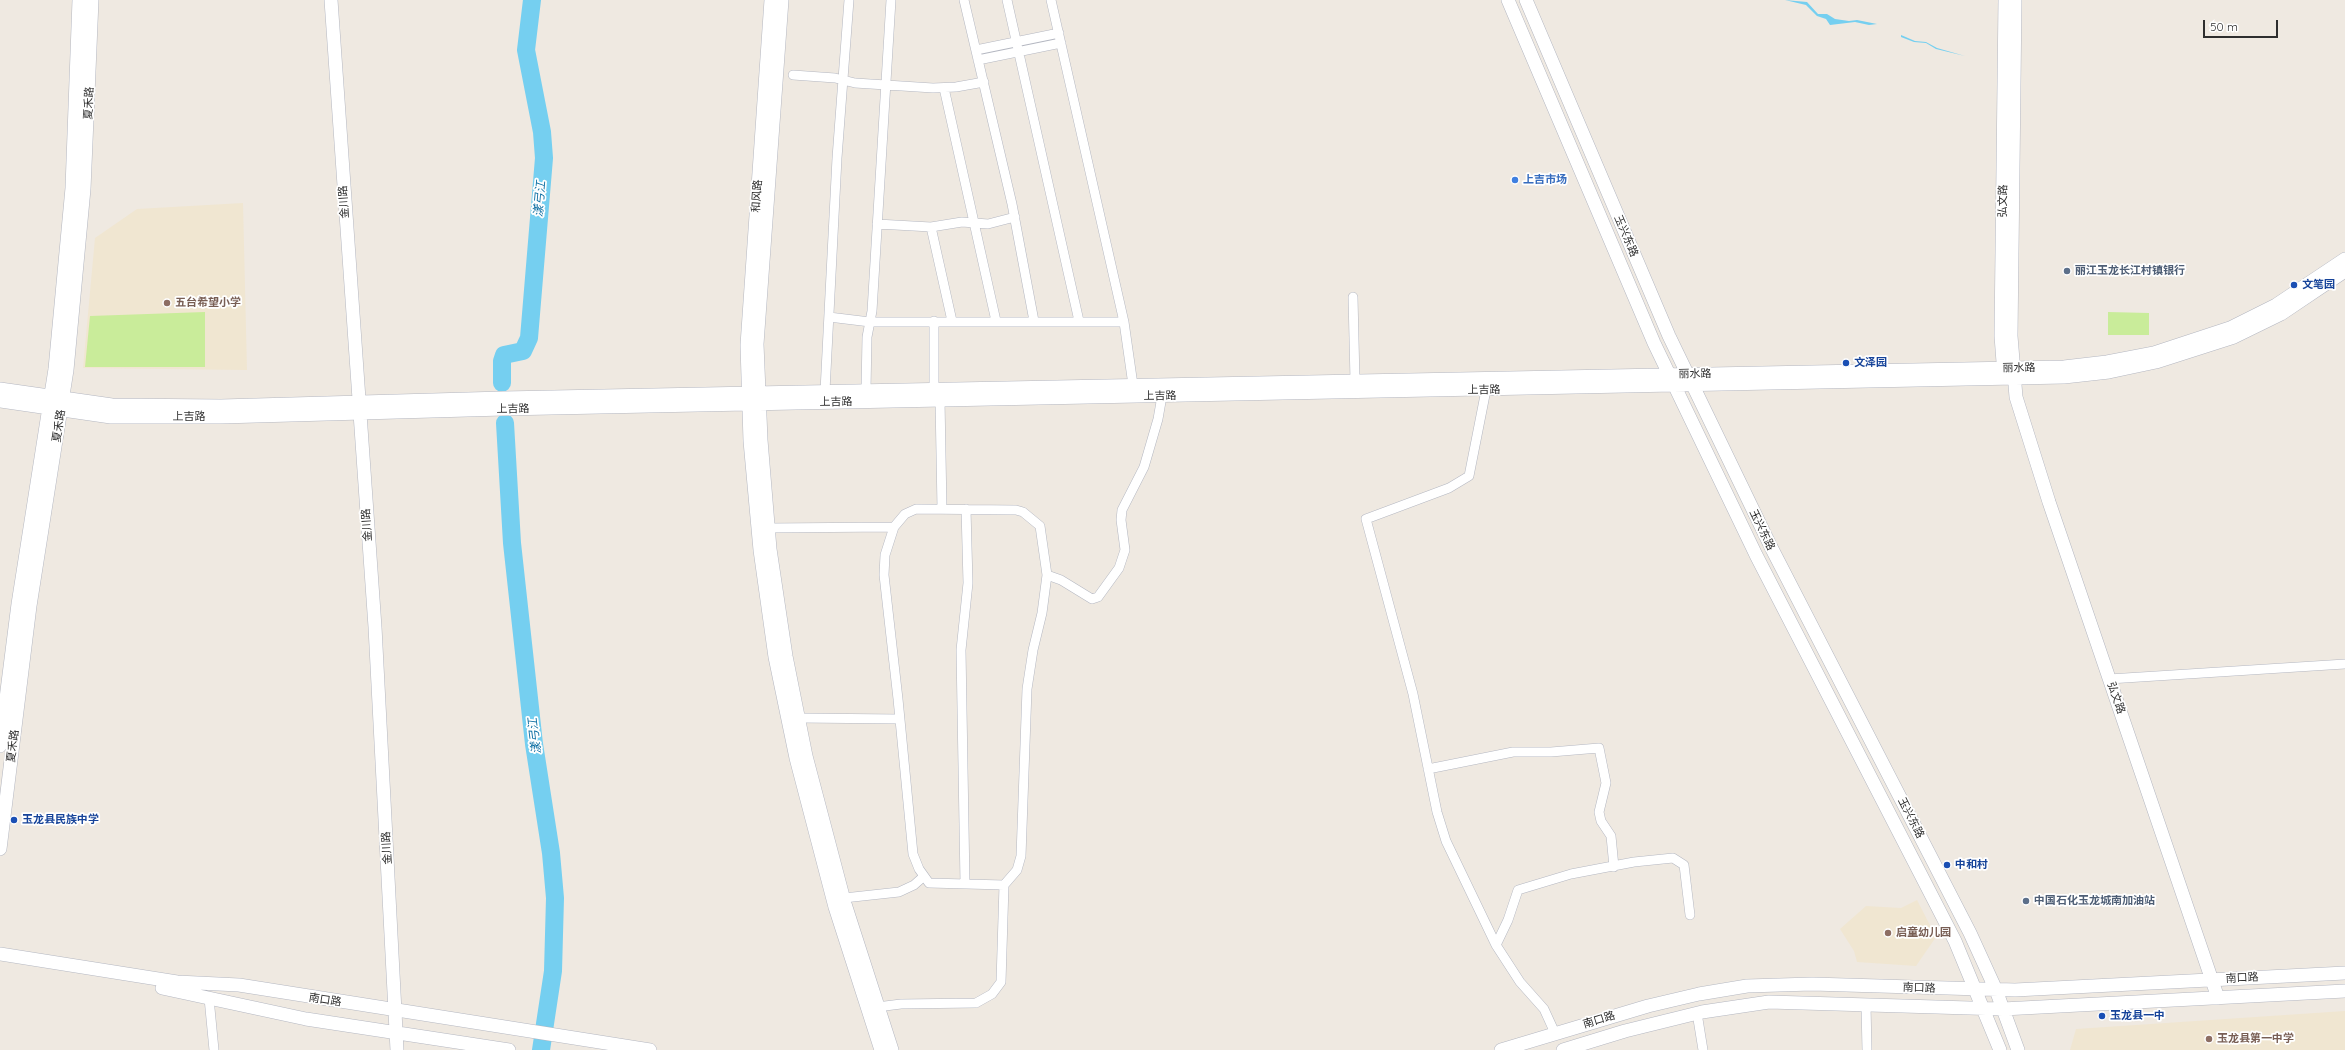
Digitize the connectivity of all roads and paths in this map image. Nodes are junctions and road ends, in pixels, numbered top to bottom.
1 (79, 0) edge
2 (92, 0) edge
3 (331, 0) edge
4 (771, 0) edge
5 (782, 0) edge
6 (849, 0) edge
7 (891, 0) edge
8 (964, 0) edge
9 (1007, 0) edge
10 (1051, 0) edge
11 (1508, 0) edge
12 (1526, 0) edge
13 (2006, 0) edge
14 (2015, 0) edge
15 (1059, 33) junction
16 (1017, 42) junction
17 (1061, 43) junction
18 (976, 50) junction
19 (1019, 52) junction
20 (978, 60) junction
21 (793, 75) dead end
22 (843, 80) junction
23 (984, 82) junction
24 (886, 85) junction
25 (944, 88) junction
26 (1015, 217) junction
27 (974, 223) junction
28 (877, 224) junction
29 (932, 227) junction
30 (2345, 259) edge
31 (2345, 271) edge
32 (1353, 297) dead end
33 (829, 317) junction
34 (934, 321) junction
35 (952, 321) junction
36 (996, 321) junction
37 (1034, 321) junction
38 (1079, 321) junction
39 (870, 322) junction
40 (1124, 322) junction
41 (2009, 373) junction
42 (1672, 380) junction
43 (1690, 380) junction
44 (1355, 381) junction
45 (1132, 385) junction
46 (0, 389) edge
47 (866, 390) junction
48 (1486, 390) junction
49 (825, 391) junction
50 (937, 395) junction
51 (1162, 396) junction
52 (754, 397) junction
53 (0, 401) edge
54 (56, 403) junction
55 (359, 407) junction
56 (942, 509) junction
57 (966, 509) junction
58 (894, 527) junction
59 (768, 528) junction
60 (1047, 576) junction
61 (2345, 664) edge
62 (2109, 679) junction
63 (798, 718) junction
64 (900, 719) junction
65 (0, 746) edge
66 (1428, 769) junction
67 (0, 849) edge
68 (1614, 867) junction
69 (923, 877) junction
70 (965, 884) junction
71 (1004, 885) junction
72 (844, 898) junction
73 (1690, 915) dead end
74 (1496, 946) junction
75 (0, 954) edge
76 (0, 962) edge
77 (2345, 973) edge
78 (2212, 980) junction
79 (1977, 990) junction
80 (1996, 990) junction
81 (2345, 991) edge
82 (209, 998) junction
83 (2218, 998) junction
84 (1866, 1005) junction
85 (878, 1007) junction
86 (1985, 1009) junction
87 (2003, 1009) junction
88 (395, 1011) junction
89 (1697, 1013) junction
90 (396, 1033) junction
91 (1555, 1033) junction
92 (214, 1050) edge
93 (397, 1050) edge
94 (509, 1050) edge
95 (650, 1050) edge
96 (881, 1050) edge
97 (892, 1050) edge
98 (1501, 1050) edge
99 (1563, 1050) edge
100 (1703, 1050) edge
101 (1867, 1050) edge
102 (2000, 1050) edge
103 (2018, 1050) edge

1 - 54 main road, 夏禾路
2 - 54 main road, 夏禾路
3 - 55 main road, 金川路
4 - 52 main road, 和风路
5 - 52 main road, 和风路
6 - 22 street
7 - 24 street
8 - 18 street
9 - 16 street
10 - 15 street
11 - 42 main road, 玉兴东路
12 - 43 main road, 玉兴东路
13 - 41 main road, 弘文路
14 - 41 main road, 弘文路
15 - 16 street
15 - 17 street
16 - 18 street
16 - 19 street
17 - 19 street
17 - 40 street
18 - 20 street
19 - 20 street
19 - 38 street
20 - 23 street
21 - 22 street
22 - 24 street
22 - 33 street
23 - 25 street
23 - 26 street
24 - 25 street
24 - 28 street
25 - 27 street
26 - 27 street
26 - 37 street
27 - 29 street
27 - 36 street
28 - 29 street
28 - 39 street
29 - 35 street
30 - 41 main road, 丽水路
31 - 41 main road, 丽水路
32 - 44 street
33 - 39 street
33 - 49 street
34 - 35 street
34 - 39 street
34 - 50 street
35 - 36 street
36 - 37 street
37 - 38 street
38 - 40 street
39 - 47 street
40 - 45 street
41 - 43 main road, 丽水路
41 - 62 main road, 弘文路
42 - 43 main road, 丽水路
42 - 44 main road, 上吉路
42 - 48 main road, 上吉路
42 - 79 main road, 玉兴东路
43 - 80 main road, 玉兴东路
44 - 45 main road, 上吉路
45 - 50 main road, 上吉路
46 - 54 main road, 上吉路
47 - 49 main road, 上吉路
47 - 50 main road, 上吉路
48 - 51 main road, 上吉路
48 - 66 street
49 - 52 main road, 上吉路
50 - 51 main road, 上吉路
50 - 52 main road, 上吉路
50 - 56 street
51 - 60 street
52 - 55 main road, 上吉路
52 - 59 main road
52 - 96 main road
53 - 54 main road, 上吉路
54 - 55 main road, 上吉路
54 - 65 main road, 夏禾路
54 - 67 main road, 夏禾路
55 - 88 main road, 金川路
56 - 57 street
56 - 58 street
57 - 60 street
57 - 70 street
58 - 59 street
58 - 64 street
59 - 63 main road
60 - 71 street
61 - 62 street
62 - 78 main road, 弘文路
63 - 64 street
63 - 72 main road
64 - 69 street
66 - 68 street
66 - 74 street
68 - 73 street
68 - 74 street
69 - 70 street
69 - 72 street
70 - 71 street
71 - 85 street
72 - 85 main road
74 - 91 street
75 - 88 main road, 南口路
76 - 82 main road, 南口路
77 - 78 main road, 南口路
78 - 80 main road, 南口路
78 - 83 main road, 弘文路
79 - 80 main road, 南口路
79 - 86 main road, 玉兴东路
79 - 91 main road, 南口路
80 - 87 main road, 玉兴东路
81 - 83 main road, 南口路
82 - 90 main road, 南口路
82 - 92 street
83 - 87 main road, 南口路
84 - 86 main road, 南口路
84 - 89 main road, 南口路
84 - 101 street
85 - 97 main road
86 - 87 main road, 南口路
86 - 102 main road, 玉兴东路
87 - 103 main road, 玉兴东路
88 - 90 main road, 金川路
88 - 95 main road, 南口路
89 - 99 main road, 南口路
89 - 100 street
90 - 93 main road, 金川路
90 - 94 main road, 南口路
91 - 98 main road, 南口路

